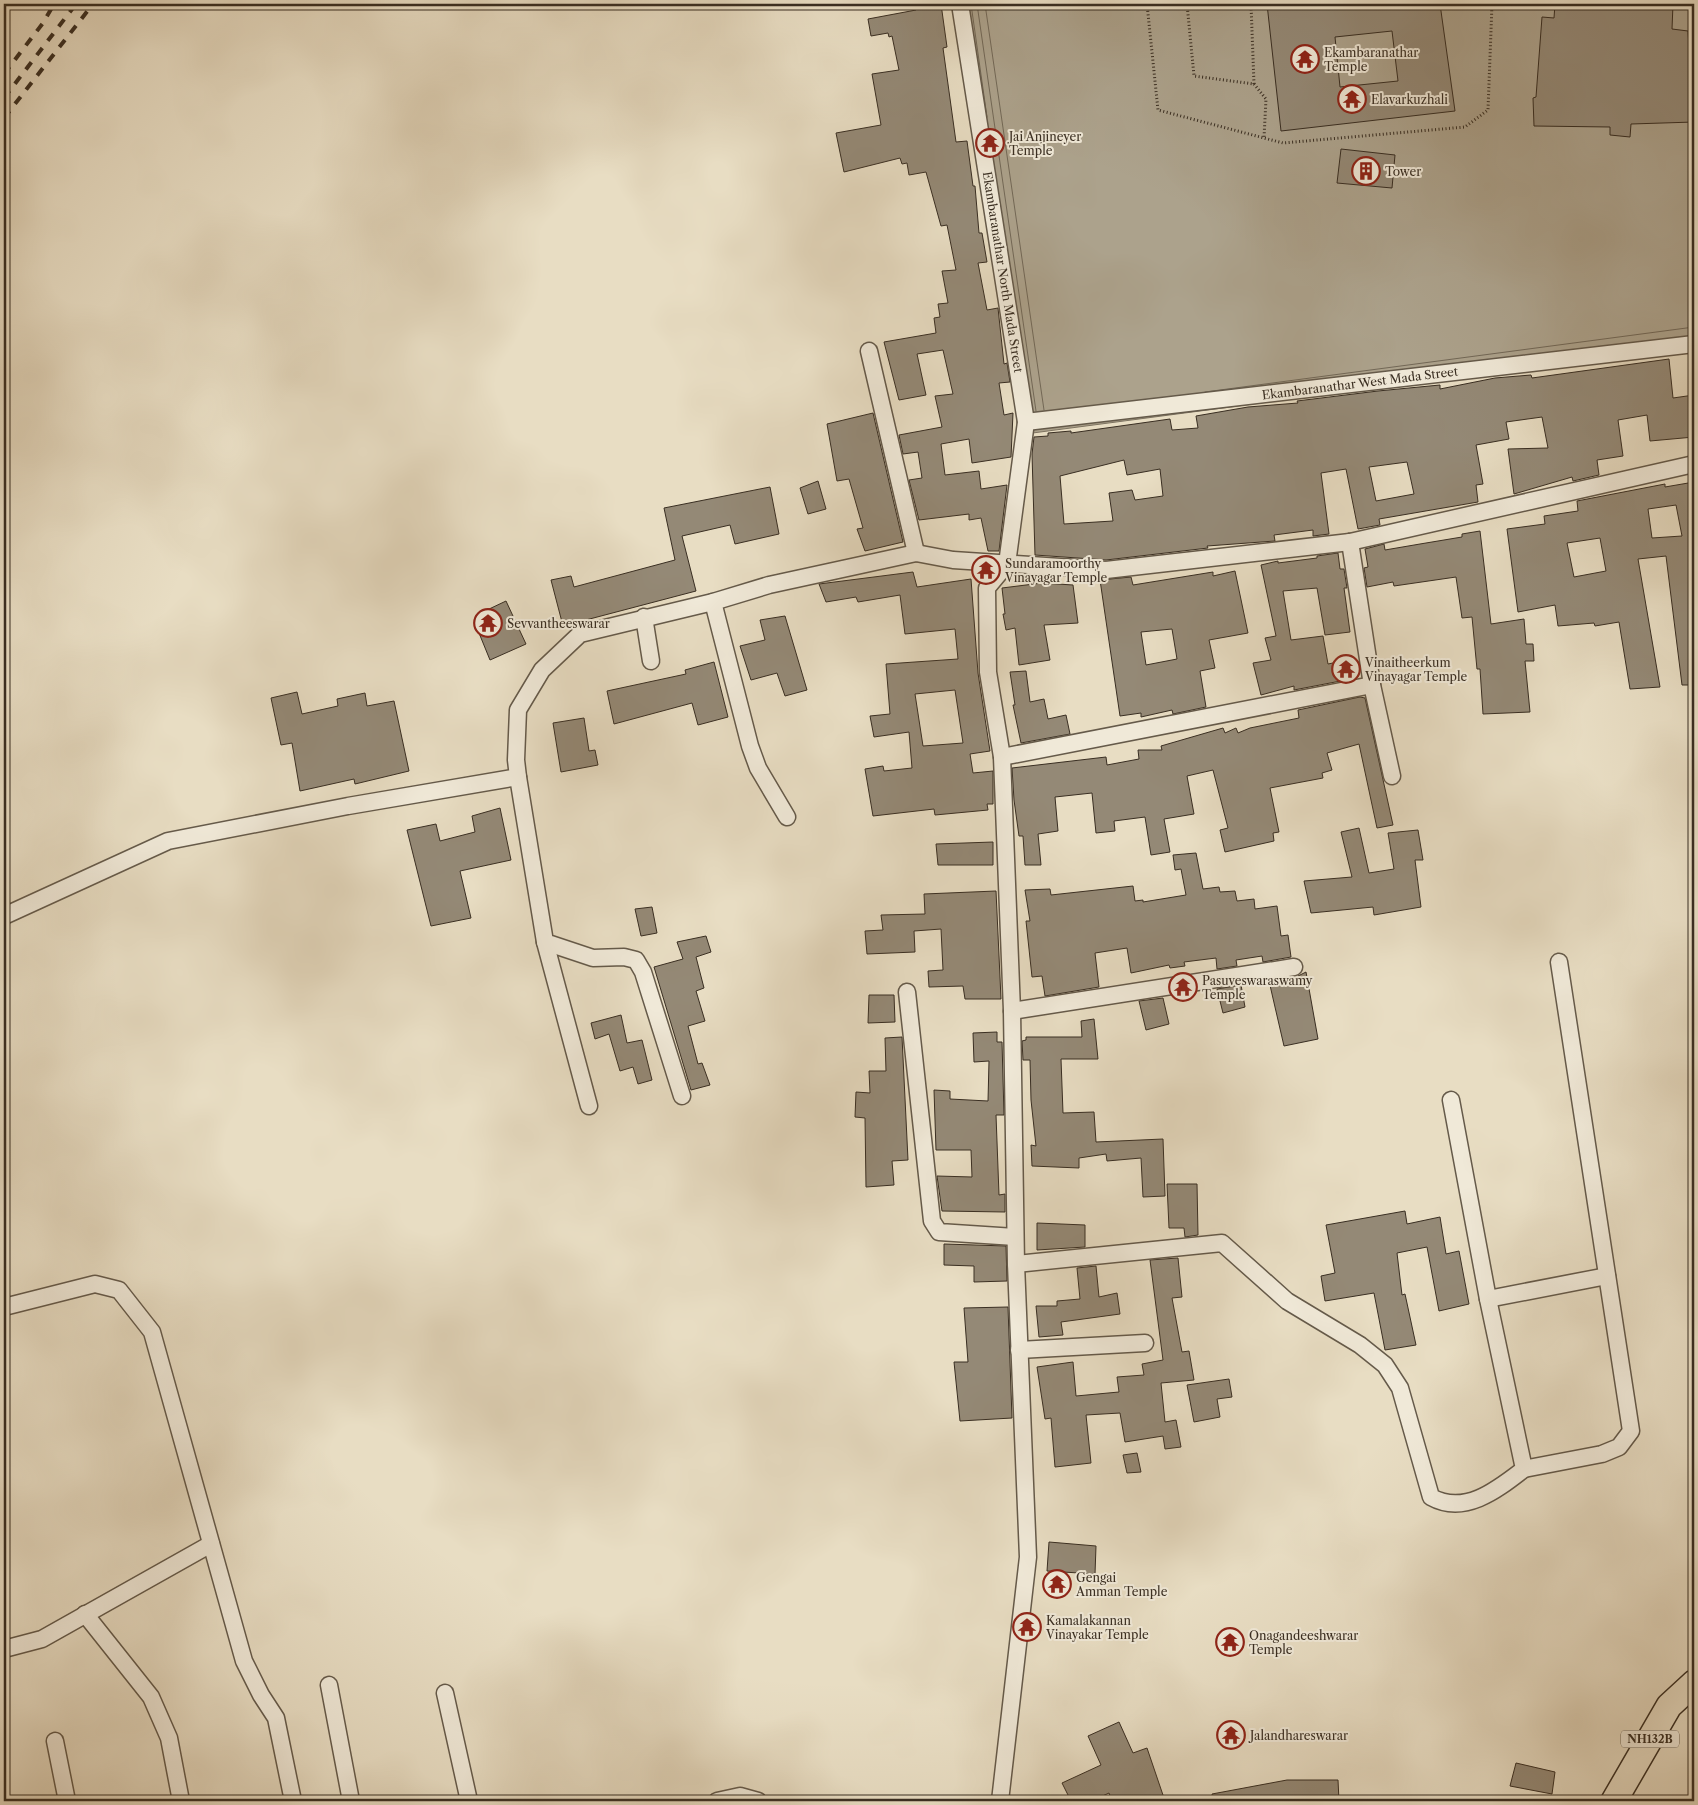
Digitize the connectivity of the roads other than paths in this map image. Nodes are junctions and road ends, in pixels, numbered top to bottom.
1 (960, 4) edge
2 (1694, 344) edge
3 (869, 351) dead end
4 (1026, 422) junction
5 (1694, 464) edge
6 (1350, 542) junction
7 (916, 552) junction
8 (1007, 564) junction
9 (713, 602) junction
10 (644, 618) junction
11 (651, 660) dead end
12 (1372, 685) junction
13 (1002, 757) junction
14 (1392, 776) dead end
15 (518, 777) junction
16 (787, 817) dead end
17 (4, 916) edge
18 (544, 942) junction
19 (1559, 962) dead end
20 (1294, 967) dead end
21 (907, 992) dead end
22 (1012, 1011) junction
23 (682, 1096) dead end
24 (1451, 1100) dead end
25 (589, 1106) dead end
26 (1015, 1237) junction
27 (1016, 1264) junction
28 (1607, 1276) junction
29 (1488, 1298) junction
30 (4, 1307) edge
31 (1145, 1343) dead end
32 (1019, 1350) junction
33 (1524, 1469) junction
34 (211, 1544) junction
35 (85, 1614) junction
36 (4, 1649) edge
37 (1694, 1683) edge
38 (330, 1685) dead end
39 (445, 1692) dead end
40 (1694, 1701) edge
41 (55, 1741) dead end
42 (67, 1801) edge
43 (181, 1801) edge
44 (293, 1801) edge
45 (351, 1801) edge
46 (469, 1801) edge
47 (717, 1801) edge
48 (758, 1801) edge
49 (1000, 1801) edge
50 (1614, 1801) edge
51 (1630, 1801) edge

1 - 4 street, Ekambaranathar North Mada Street
2 - 4 street, Ekambaranathar West Mada Street
3 - 7 street
4 - 8 street, Ekambaranathar North Mada Street
5 - 6 street
6 - 8 street
6 - 12 street
7 - 8 street
7 - 9 street
8 - 13 street
9 - 10 street
9 - 16 street
10 - 11 street
10 - 15 street
12 - 13 street
12 - 14 street
13 - 22 street
15 - 17 street
15 - 18 street
18 - 23 street
18 - 25 street
19 - 28 street
20 - 22 street
21 - 26 street
22 - 26 street
24 - 29 street
26 - 27 street
27 - 32 street
27 - 33 street
28 - 29 street
28 - 33 street
29 - 33 street
30 - 34 street
31 - 32 street
32 - 49 street
34 - 35 street
34 - 44 street
35 - 36 street
35 - 43 street
37 - 50 highway, NH132B
38 - 45 street
39 - 46 street
40 - 51 highway, NH132B
41 - 42 street
47 - 48 street

